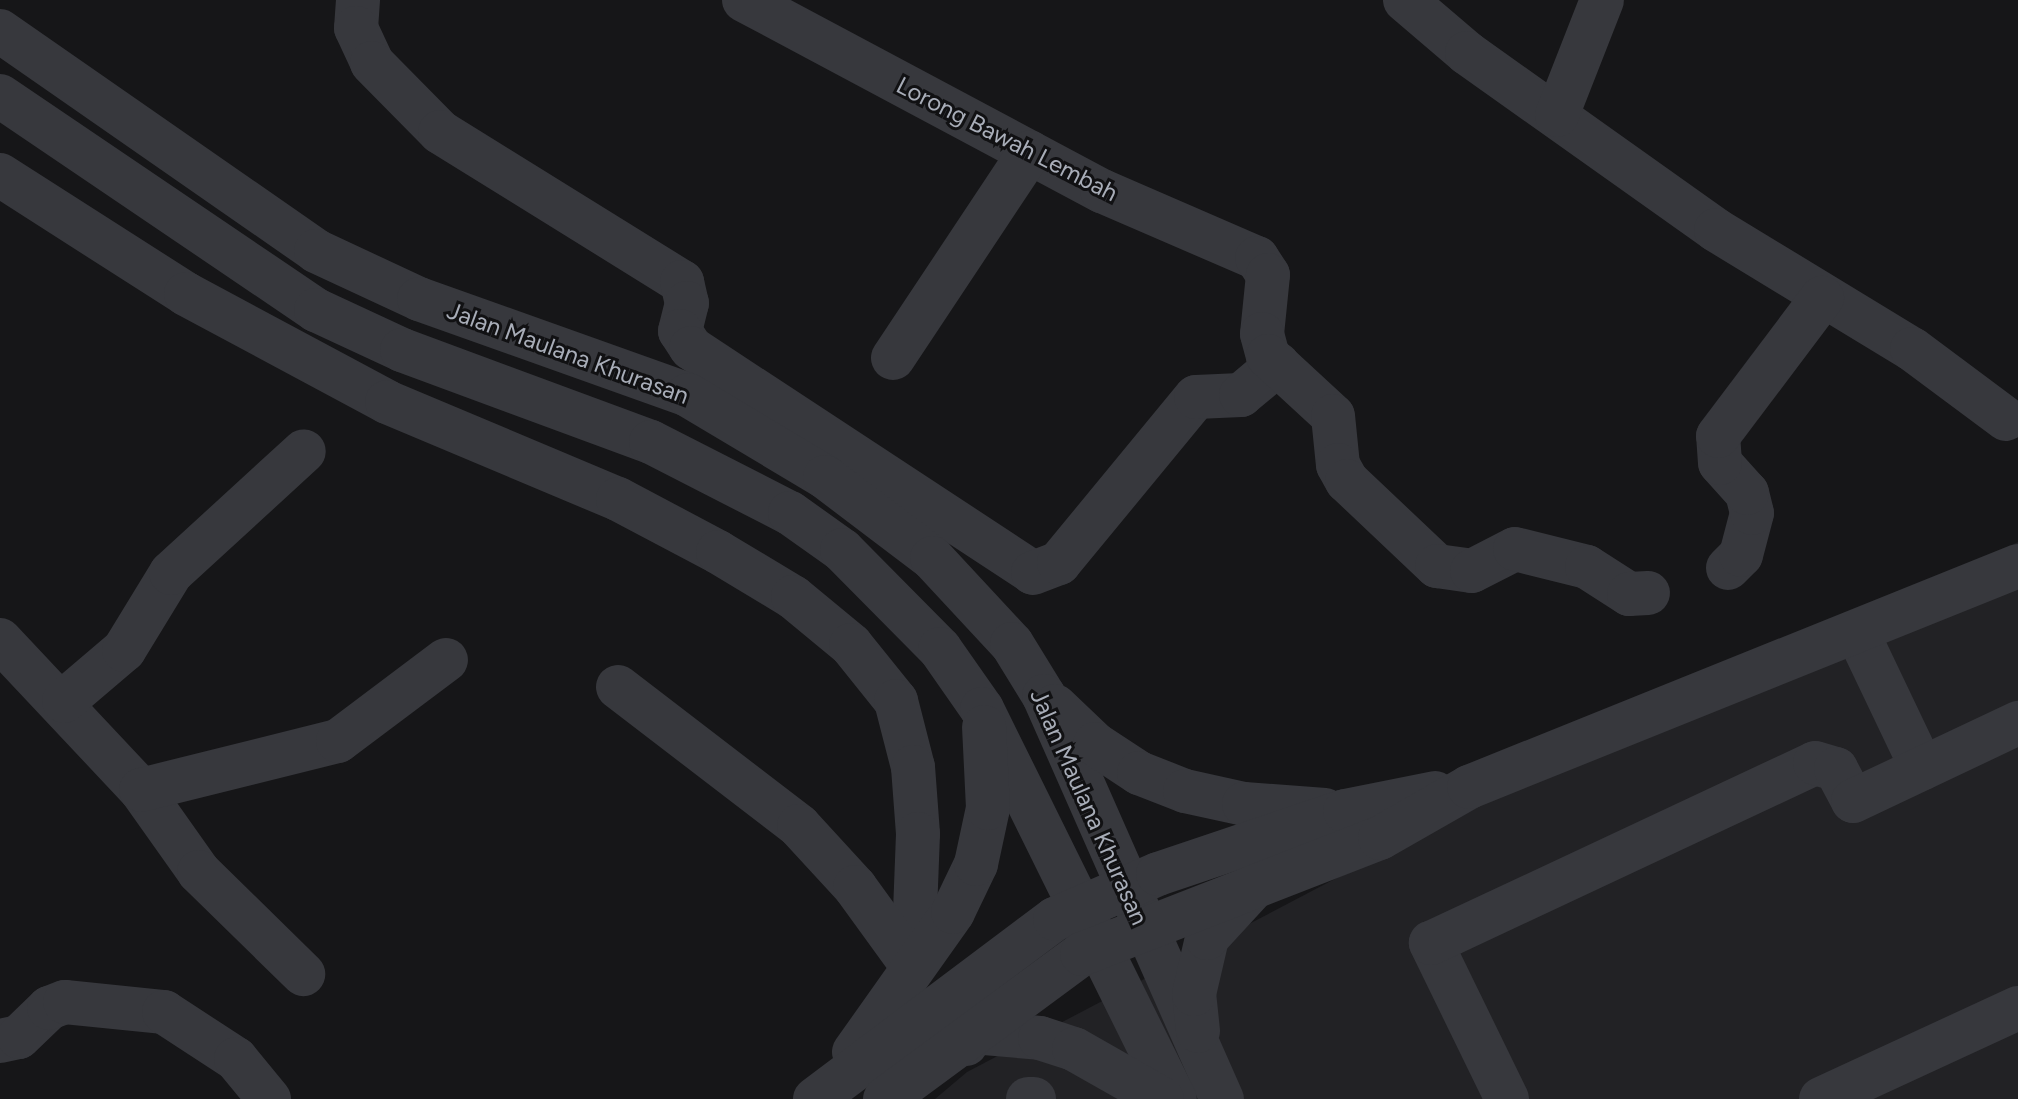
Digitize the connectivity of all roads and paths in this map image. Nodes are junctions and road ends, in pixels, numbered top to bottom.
1 (358, 0) edge
2 (744, 0) edge
3 (1405, 0) edge
4 (1602, 0) edge
5 (0, 31) edge
6 (0, 96) edge
7 (1557, 115) junction
8 (1030, 152) junction
9 (0, 175) edge
10 (1822, 298) junction
11 (893, 358) dead end
12 (1278, 364) junction
13 (2006, 419) dead end
14 (304, 451) dead end
15 (2018, 566) edge
16 (1728, 568) dead end
17 (1648, 593) dead end
18 (1867, 627) junction
19 (0, 640) edge
20 (446, 660) dead end
21 (618, 687) dead end
22 (1044, 696) junction
23 (64, 701) junction
24 (982, 709) junction
25 (2018, 723) edge
26 (1931, 764) junction
27 (1469, 787) junction
28 (141, 790) junction
29 (1345, 811) junction
30 (1272, 877) junction
31 (1085, 906) junction
32 (1133, 908) junction
33 (1102, 945) junction
34 (913, 967) junction
35 (303, 974) dead end
36 (2018, 1008) edge
37 (973, 1032) junction
38 (0, 1041) edge
39 (1200, 1052) junction
40 (823, 1091) edge
41 (269, 1099) edge
42 (885, 1099) edge
43 (933, 1099) edge
44 (1028, 1099) edge
45 (1034, 1099) edge
46 (1162, 1099) edge
47 (1175, 1099) edge
48 (1222, 1099) edge
49 (1507, 1099) edge
50 (1821, 1099) edge

1 - 12 street
2 - 8 street, Lorong Bawah Lembah
3 - 7 street
4 - 7 street
5 - 22 street, Jalan Maulana Khurasan
6 - 24 street, Jalan Maulana Khurasan
7 - 10 street
8 - 11 street
8 - 12 street, Lorong Bawah Lembah
9 - 34 street
10 - 13 street
10 - 16 street
12 - 17 street
14 - 23 street
15 - 18 street
18 - 26 street
18 - 27 street
19 - 23 street
20 - 28 street
21 - 34 street
22 - 29 street
22 - 32 street, Jalan Maulana Khurasan
23 - 28 street
24 - 31 street, Jalan Maulana Khurasan
24 - 34 street
25 - 26 street
26 - 49 street
27 - 29 street
27 - 30 street
28 - 35 street
29 - 32 street
30 - 32 street
30 - 39 street
31 - 32 street
31 - 33 street, Jalan Maulana Khurasan
31 - 40 street
32 - 33 street
32 - 39 street, Jalan Maulana Khurasan
33 - 37 street
33 - 47 street, Jalan Maulana Khurasan
34 - 40 street
36 - 50 street
37 - 42 street
37 - 43 street
37 - 46 street
38 - 41 street
39 - 48 street, Jalan Maulana Khurasan
44 - 45 street

